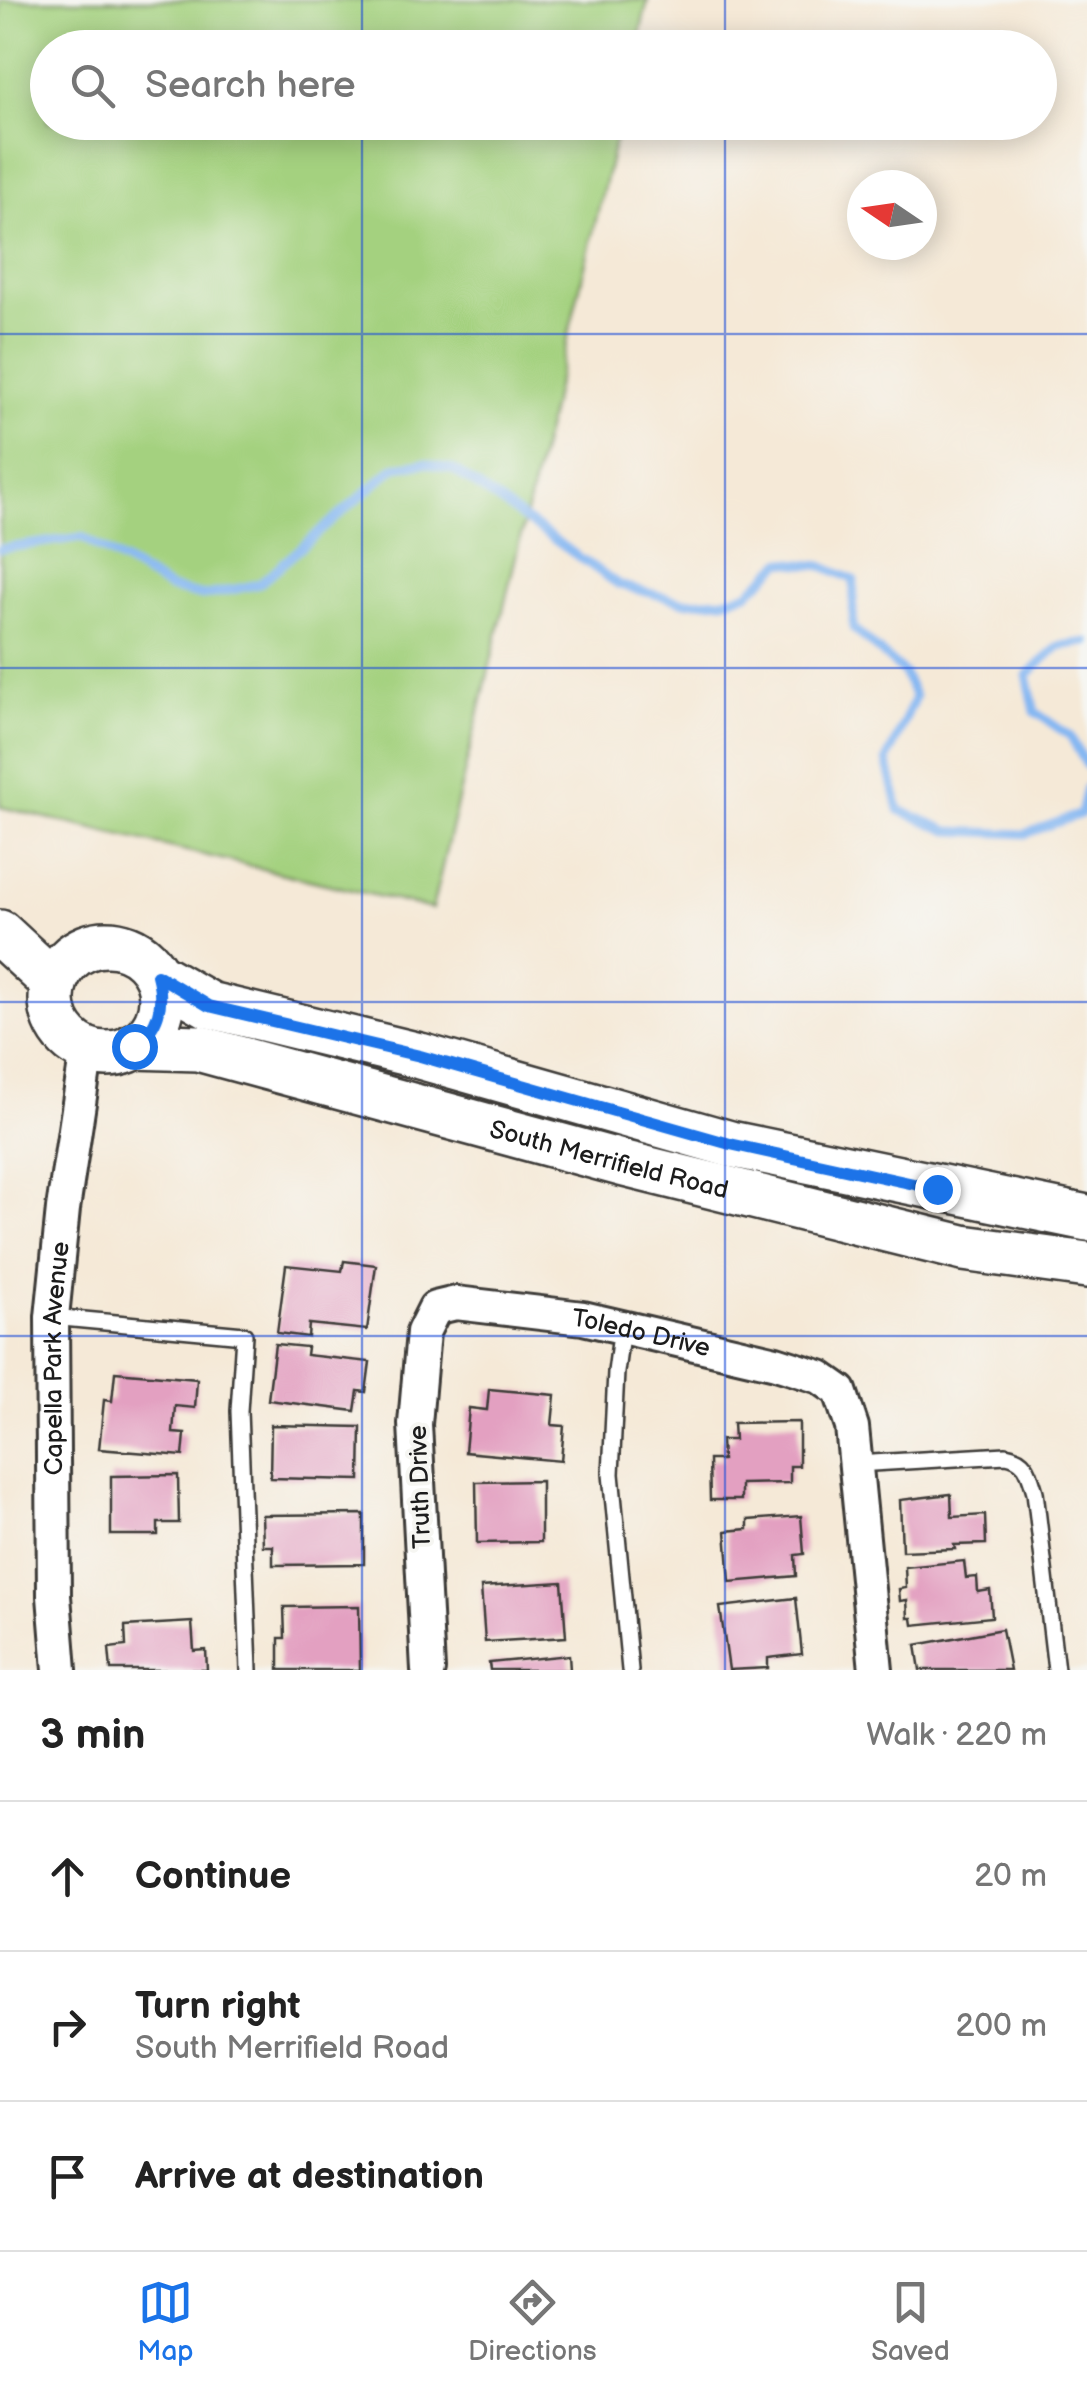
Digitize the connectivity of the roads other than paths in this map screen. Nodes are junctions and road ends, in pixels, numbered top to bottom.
1 (0, 933) edge
2 (157, 975) junction
3 (54, 982) junction
4 (134, 1046) junction
5 (87, 1050) junction
6 (1087, 1218) edge
7 (1087, 1265) edge
8 (435, 1308) joint
9 (52, 1317) junction
10 (622, 1327) junction
11 (856, 1464) junction
12 (60, 1670) edge
13 (249, 1670) edge
14 (428, 1670) edge
15 (630, 1670) edge
16 (876, 1670) edge
17 (1056, 1670) edge

1 - 3 street
2 - 3 street
2 - 4 street
2 - 6 street, South Merrifield Road
3 - 5 street
4 - 5 street
4 - 7 street, South Merrifield Road
5 - 9 street, Capella Park Avenue
8 - 10 street, Toledo Drive
8 - 14 street, Truth Drive
9 - 12 street, Capella Park Avenue
9 - 13 lane
10 - 11 street, Toledo Drive
10 - 15 lane
11 - 16 street
11 - 17 lane

